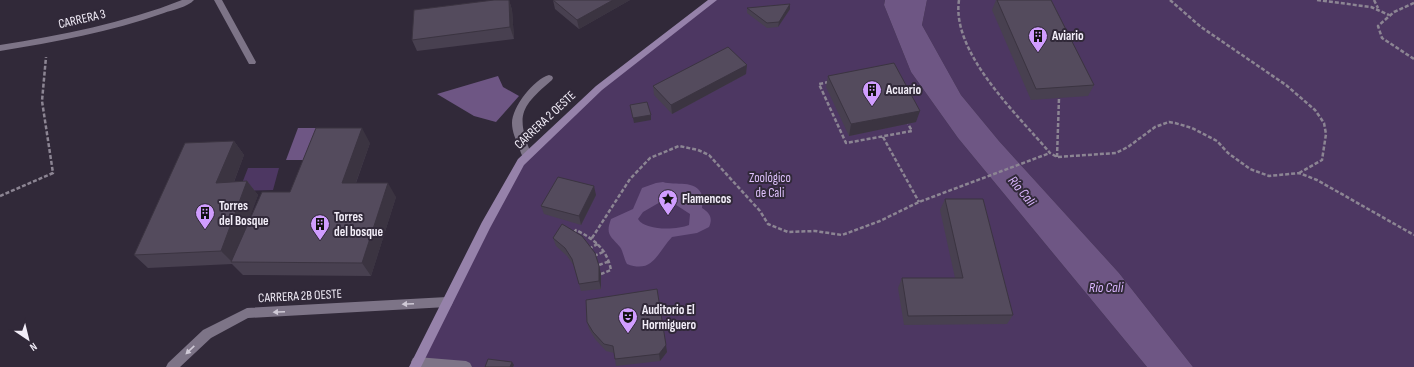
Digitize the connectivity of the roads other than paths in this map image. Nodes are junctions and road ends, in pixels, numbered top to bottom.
1 (190, 0) edge
2 (218, 0) edge
3 (713, 0) edge
4 (0, 48) edge
5 (252, 62) dead end
6 (550, 78) dead end
7 (527, 156) junction
8 (447, 302) junction
9 (416, 364) edge
10 (172, 367) edge
11 (466, 367) edge

1 - 4 street, CARRERA 3
2 - 5 street
3 - 7 street, CARRERA 2 OESTE
6 - 7 street
7 - 8 street, CARRERA 2 OESTE
8 - 9 street, CARRERA 2 OESTE
8 -> 10 street, CARRERA 2B OESTE
9 - 11 street

